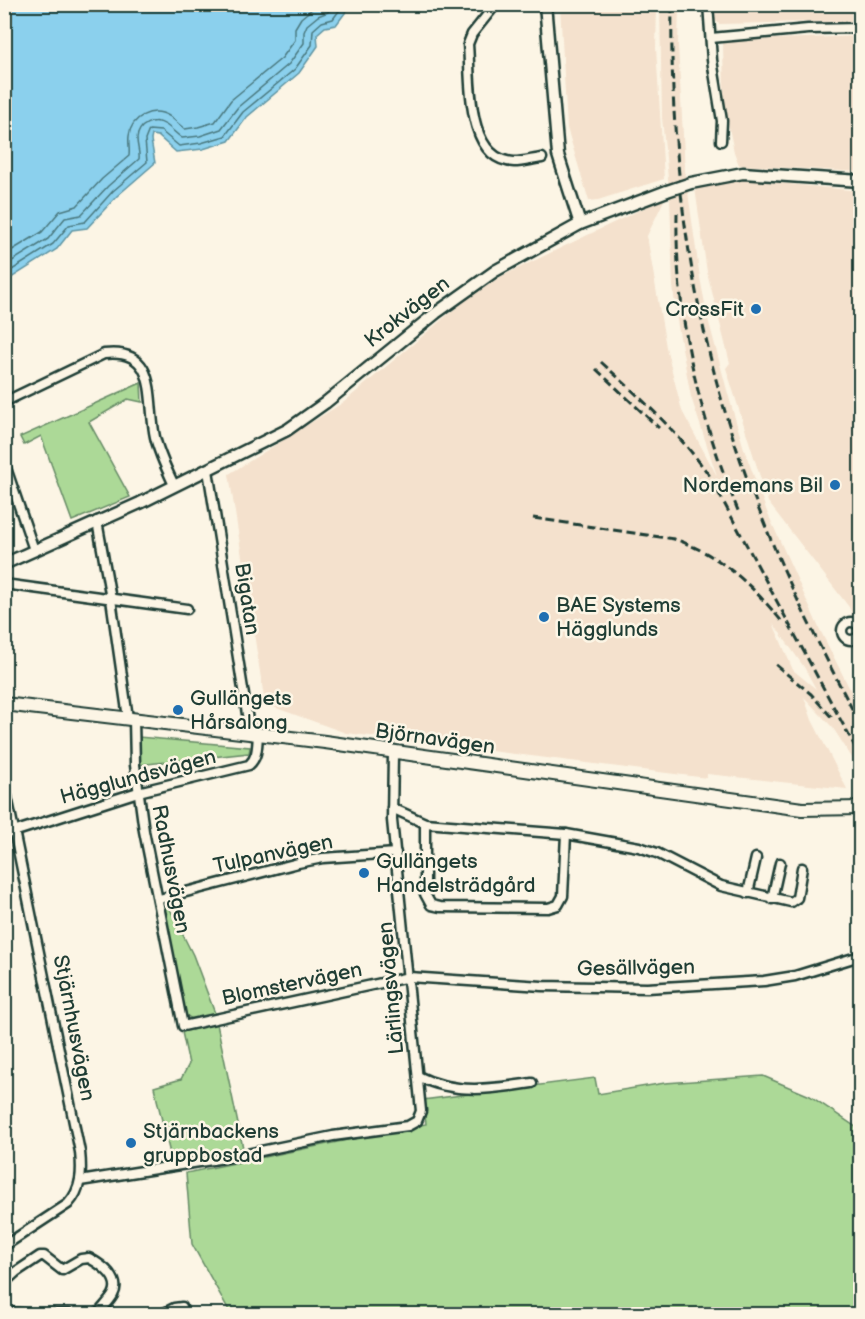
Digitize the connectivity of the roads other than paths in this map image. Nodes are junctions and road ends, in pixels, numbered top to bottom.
1 (496, 4) edge
2 (545, 4) edge
3 (708, 4) edge
4 (861, 28) edge
5 (711, 38) junction
6 (721, 141) dead end
7 (542, 158) dead end
8 (861, 181) edge
9 (580, 224) junction
10 (4, 402) edge
11 (4, 462) edge
12 (208, 470) junction
13 (174, 485) junction
14 (97, 522) junction
15 (34, 550) junction
16 (4, 564) edge
17 (4, 584) edge
18 (111, 599) junction
19 (187, 609) dead end
20 (4, 704) edge
21 (131, 718) junction
22 (254, 734) junction
23 (393, 753) junction
24 (4, 782) edge
25 (138, 792) junction
26 (392, 808) junction
27 (861, 808) edge
28 (425, 823) junction
29 (16, 831) junction
30 (566, 834) junction
31 (4, 835) edge
32 (396, 853) junction
33 (756, 858) dead end
34 (780, 863) dead end
35 (802, 867) dead end
36 (748, 893) junction
37 (159, 899) junction
38 (772, 899) junction
39 (861, 956) edge
40 (409, 976) junction
41 (183, 1026) joint
42 (418, 1076) junction
43 (532, 1083) dead end
44 (80, 1181) junction
45 (4, 1246) edge
46 (4, 1283) edge
47 (182, 1307) dead end
48 (4, 1312) edge
49 (32, 1314) edge
50 (69, 1314) edge
51 (98, 1314) edge
52 (162, 1314) edge

1 - 7 street
2 - 9 street
3 - 5 street
4 - 5 street
5 - 6 street
8 - 9 street, Krokvägen, bridge
9 - 12 street, Krokvägen
10 - 13 street
11 - 15 street
12 - 13 street, Krokvägen
12 - 22 street, Bigatan
13 - 14 street, Krokvägen
14 - 15 street, Krokvägen
14 - 18 street, Radhusvägen
15 - 16 street, Krokvägen
17 - 18 street
18 - 19 street
18 - 21 street, Radhusvägen
20 - 21 main road, Björnavägen
21 - 22 main road, Björnavägen
21 - 25 street, Radhusvägen
22 - 23 main road, Björnavägen
22 - 25 street, Hägglundsvägen
23 - 26 street, Lärlingsvägen
23 - 27 main road, Björnavägen
24 - 29 street, Stjärnhusvägen
25 - 29 street, Hägglundsvägen
25 - 37 street, Radhusvägen
26 - 28 street
26 - 32 street, Lärlingsvägen
28 - 30 street
28 - 30 street
29 - 31 street, Hägglundsvägen
29 - 44 street, Stjärnhusvägen
30 - 36 street
32 - 37 street, Tulpanvägen
32 - 40 street, Lärlingsvägen
33 - 36 street
34 - 38 street
35 - 38 street
36 - 38 street
37 - 41 street, Radhusvägen
39 - 40 street, Gesällvägen
40 - 41 street, Blomstervägen
40 - 42 street, Lärlingsvägen
42 - 43 street
42 - 44 street, Lärlingsvägen
44 - 45 street
46 - 51 street
47 - 52 street
48 - 49 street
49 - 50 street

